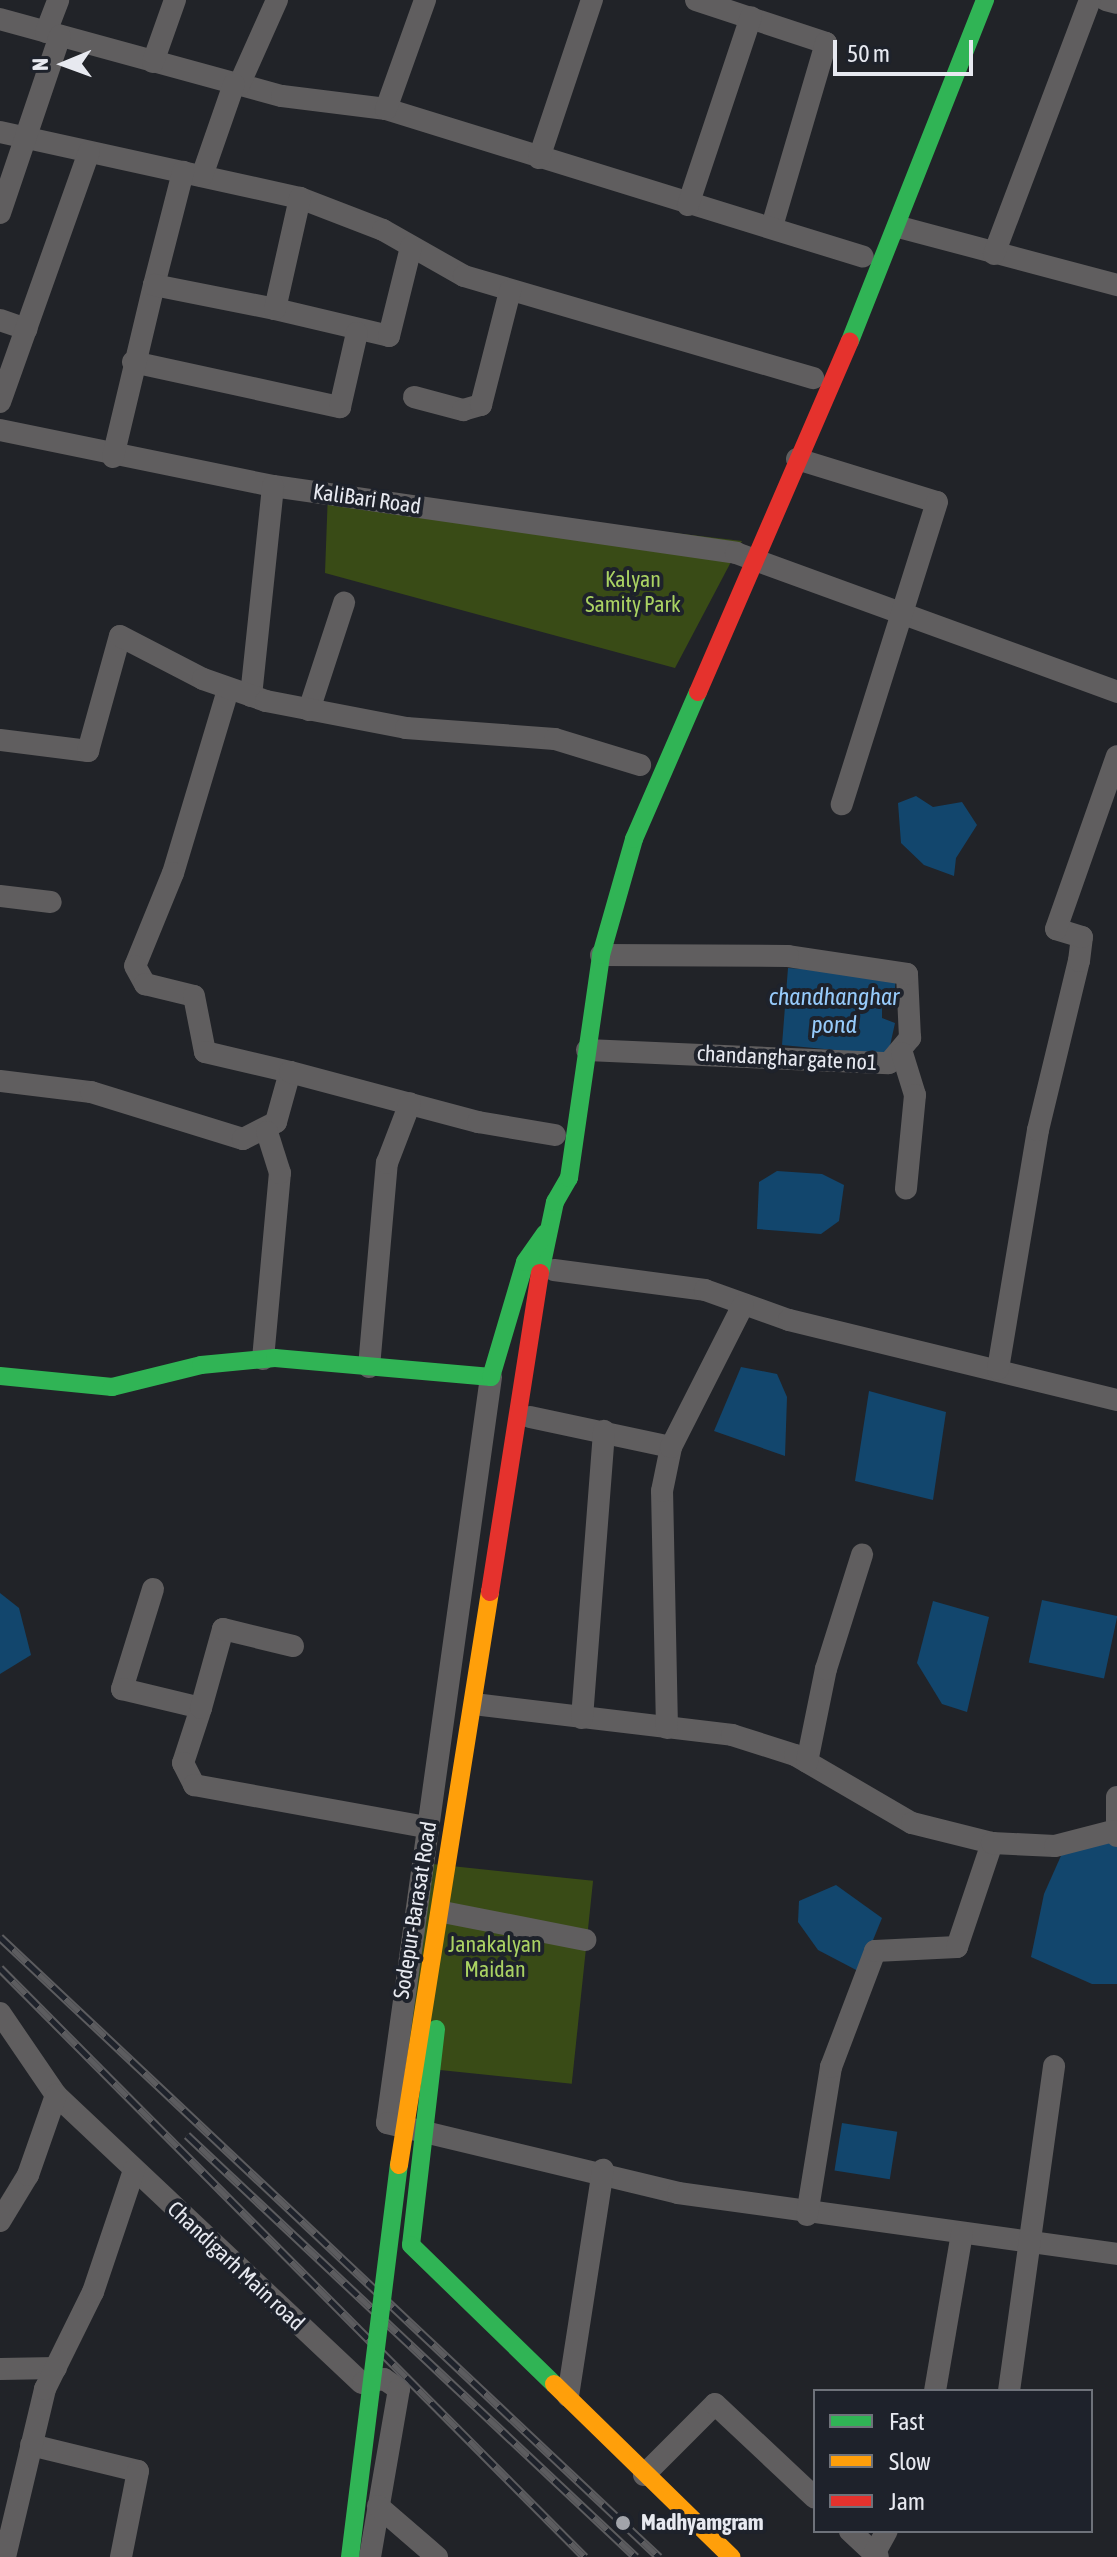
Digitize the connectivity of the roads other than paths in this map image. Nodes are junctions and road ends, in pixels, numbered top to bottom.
1 (58, 0) edge
2 (175, 0) edge
3 (277, 0) edge
4 (425, 0) edge
5 (592, 0) edge
6 (696, 0) edge
7 (962, 0) edge
8 (985, 0) edge
9 (1090, 0) edge
10 (1106, 0) edge
11 (1117, 3) edge
12 (748, 10) edge
13 (0, 19) edge
14 (53, 34) junction
15 (153, 62) junction
16 (236, 85) junction
17 (386, 109) junction
18 (0, 132) edge
19 (28, 139) junction
20 (89, 152) junction
21 (539, 158) junction
22 (193, 174) junction
23 (300, 198) junction
24 (688, 205) junction
25 (0, 213) edge
26 (772, 227) junction
27 (899, 227) junction
28 (411, 247) junction
29 (994, 254) junction
30 (863, 257) junction
31 (154, 285) junction
32 (1117, 285) edge
33 (510, 291) junction
34 (275, 309) junction
35 (0, 320) edge
36 (26, 329) junction
37 (357, 333) junction
38 (133, 362) junction
39 (813, 378) junction
40 (414, 397) dead end
41 (0, 402) edge
42 (0, 430) edge
43 (113, 457) junction
44 (797, 459) junction
45 (273, 486) junction
46 (746, 555) junction
47 (344, 603) dead end
48 (900, 614) junction
49 (692, 652) dead end
50 (228, 690) junction
51 (1117, 692) edge
52 (251, 696) junction
53 (309, 710) junction
54 (0, 740) edge
55 (1117, 756) edge
56 (641, 765) dead end
57 (842, 804) dead end
58 (623, 809) dead end
59 (0, 896) edge
60 (51, 902) dead end
61 (601, 955) junction
62 (587, 1050) junction
63 (902, 1053) junction
64 (290, 1072) junction
65 (0, 1081) edge
66 (410, 1103) junction
67 (267, 1132) junction
68 (555, 1135) junction
69 (906, 1189) dead end
70 (555, 1202) junction
71 (550, 1224) junction
72 (547, 1272) junction
73 (743, 1305) junction
74 (263, 1359) junction
75 (369, 1367) junction
76 (998, 1369) junction
77 (0, 1376) edge
78 (491, 1377) junction
79 (1117, 1400) edge
80 (530, 1417) junction
81 (604, 1431) junction
82 (671, 1447) junction
83 (862, 1555) dead end
84 (153, 1589) dead end
85 (293, 1646) dead end
86 (482, 1705) junction
87 (201, 1708) junction
88 (582, 1718) junction
89 (667, 1728) junction
90 (807, 1762) junction
91 (1117, 1797) edge
92 (426, 1827) junction
93 (1115, 1834) edge
94 (992, 1843) junction
95 (448, 1913) junction
96 (585, 1940) dead end
97 (0, 2013) edge
98 (1054, 2066) dead end
99 (56, 2095) junction
100 (425, 2131) junction
101 (134, 2170) junction
102 (603, 2170) junction
103 (807, 2215) junction
104 (0, 2221) edge
105 (962, 2233) junction
106 (1025, 2245) junction
107 (1117, 2254) edge
108 (56, 2368) junction
109 (0, 2369) edge
110 (362, 2383) junction
111 (935, 2389) edge
112 (1009, 2389) edge
113 (568, 2396) junction
114 (31, 2445) junction
115 (644, 2475) junction
116 (813, 2496) edge
117 (378, 2506) junction
118 (852, 2533) edge
119 (886, 2533) edge
120 (876, 2555) edge
121 (5, 2557) edge
122 (121, 2557) edge
123 (335, 2557) edge
124 (350, 2557) edge
125 (370, 2557) edge
126 (437, 2557) edge
127 (731, 2557) edge

1 - 14 street
2 - 15 street
3 - 16 street
4 - 17 street
5 - 21 street
6 - 12 street
7 - 30 main road
8 - 27 main road
9 - 29 street
10 - 11 street
12 - 24 street
12 - 26 street
13 - 14 street
14 - 15 street
14 - 19 street
15 - 16 street
16 - 17 street
16 - 22 street
17 - 21 street
18 - 19 street
19 - 20 street
19 - 25 street
20 - 22 street
20 - 36 street
21 - 24 street
22 - 23 street
22 - 31 street
23 - 28 street
23 - 34 street
24 - 26 street
26 - 30 street
27 - 29 street
27 - 44 main road
28 - 33 street
28 - 37 street
29 - 32 street
30 - 39 main road
31 - 34 street
31 - 38 street
33 - 39 street
33 - 40 street
34 - 37 street
35 - 36 street
36 - 41 street
37 - 38 street
38 - 43 street
39 - 46 main road
42 - 43 street, KaliBari Road
43 - 45 street, KaliBari Road
44 - 46 main road
44 - 48 street
45 - 46 street, KaliBari Road
45 - 52 street
46 - 48 street, KaliBari Road
46 - 49 main road
46 - 61 main road
47 - 53 street
48 - 51 street, KaliBari Road
48 - 57 street
50 - 52 street
50 - 54 street
50 - 64 street
52 - 53 street
53 - 56 street
55 - 76 street
58 - 68 main road
59 - 60 street
61 - 62 main road
61 - 63 street, chandanghar gate no1
62 - 63 street, chandanghar gate no1
62 - 70 main road
63 - 69 street
64 - 66 street
64 - 67 street
65 - 67 street
66 - 68 street
66 - 75 street
67 - 74 street
68 - 70 main road
70 - 71 main road
71 - 72 main road
71 - 78 main road
72 - 73 street
72 - 80 main road
72 - 124 main road, Sodepur-Barasat Road, bridge
73 - 76 street
73 - 82 street
74 - 75 main road
74 - 77 main road
75 - 78 main road
76 - 79 street
78 - 92 street
80 - 81 street
80 - 86 main road
81 - 82 street
81 - 88 street
82 - 89 street
83 - 90 street
84 - 87 street
85 - 87 street
86 - 88 street
86 - 95 main road
87 - 92 street
88 - 89 street
89 - 90 street
90 - 94 street
91 - 93 street
92 - 100 street
93 - 94 street
94 - 103 street
95 - 96 street
95 - 100 main road
97 - 99 street, Chandigarh Main road
98 - 106 street
99 - 101 street, Chandigarh Main road
99 - 104 street
100 - 102 street
100 - 113 main road
101 - 108 street
101 - 110 street, Chandigarh Main road
102 - 103 street
102 - 113 street
103 - 105 street
105 - 106 street
105 - 111 street
106 - 107 street
106 - 112 street
108 - 109 street
108 - 114 street
110 - 117 street
110 - 123 street
113 - 115 main road
114 - 121 street
114 - 122 street
115 - 116 street
115 - 127 main road
117 - 125 street
117 - 126 street
118 - 120 street
119 - 120 street

